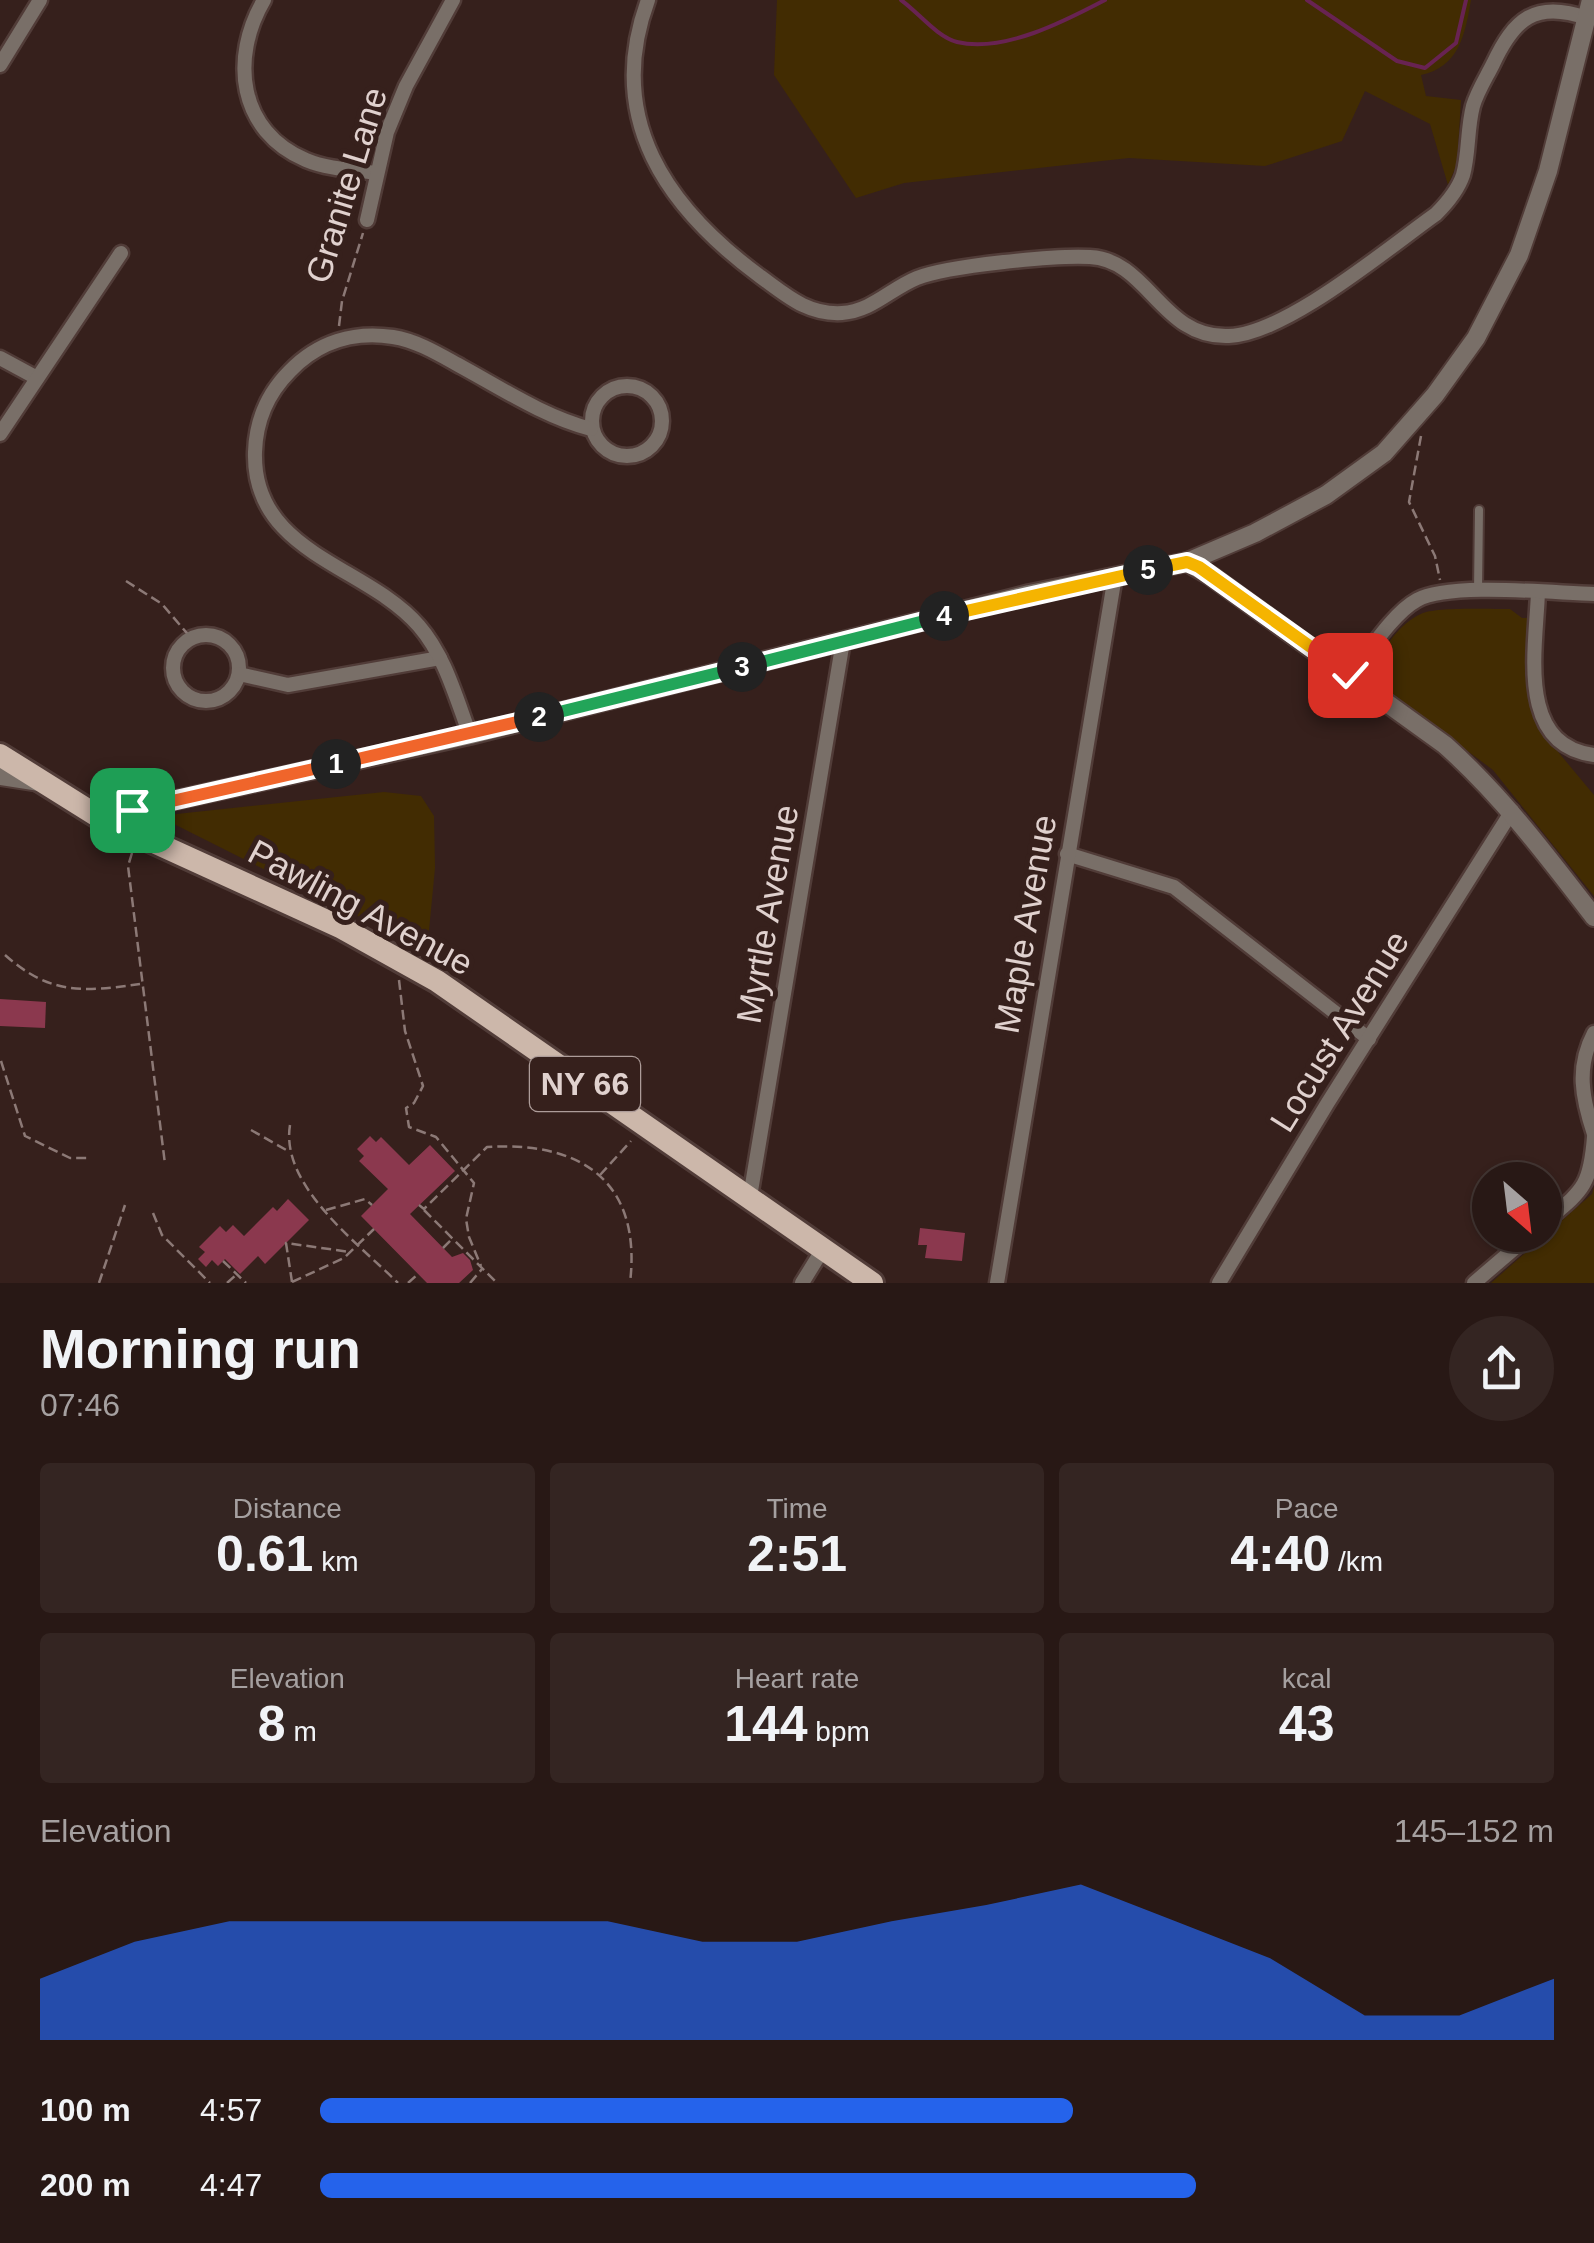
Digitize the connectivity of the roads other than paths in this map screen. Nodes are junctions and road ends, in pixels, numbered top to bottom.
1 (40, 0) edge
2 (264, 0) edge
3 (454, 0) edge
4 (648, 0) edge
5 (1589, 9) edge
6 (1, 60) edge
7 (376, 173) junction
8 (367, 220) road end
9 (121, 253) dead end
10 (0, 358) edge
11 (38, 378) junction
12 (591, 429) junction
13 (0, 434) edge
14 (1478, 510) dead end
15 (1187, 562) junction
16 (1115, 576) junction
17 (1478, 591) junction
18 (1538, 592) junction
19 (1594, 594) edge
20 (844, 641) junction
21 (440, 658) junction
22 (239, 674) junction
23 (1350, 675) junction
24 (470, 734) junction
25 (1594, 755) edge
26 (0, 756) edge
27 (0, 776) edge
28 (40, 782) junction
29 (1512, 812) junction
30 (99, 817) junction
31 (1067, 854) junction
32 (1594, 917) edge
33 (1594, 1033) edge
34 (1369, 1039) junction
35 (1594, 1135) edge
36 (750, 1197) junction
37 (1562, 1208) edge
38 (823, 1249) junction
39 (1510, 1252) edge
40 (802, 1283) edge
41 (872, 1283) edge
42 (997, 1283) edge
43 (1219, 1283) edge
44 (1474, 1283) edge

1 - 6 street
2 - 7 street
3 - 7 street, Granite Lane
4 - 5 street
5 - 15 street
7 - 8 street, Granite Lane
9 - 11 street
10 - 11 street
11 - 13 street
12 - 12 street
12 - 21 street
14 - 17 lane
15 - 16 street
15 - 23 street
16 - 20 street
16 - 31 street, Maple Avenue
17 - 18 street
17 - 23 street
18 - 19 street
18 - 25 street
20 - 24 street
20 - 36 street, Myrtle Avenue
21 - 22 street
21 - 24 street
22 - 22 street
23 - 29 street
24 - 30 street
26 - 28 main road, Pawling Avenue / NY 66
27 - 28 street
28 - 30 main road, Pawling Avenue / NY 66
29 - 32 street
29 - 34 street, Locust Avenue
30 - 36 main road, Pawling Avenue / NY 66
31 - 34 street
31 - 42 street, Maple Avenue
33 - 35 street
34 - 43 street, Locust Avenue
35 - 37 street
36 - 38 main road, Pawling Avenue / NY 66
38 - 40 street
38 - 41 main road, Pawling Avenue / NY 66
39 - 44 street

